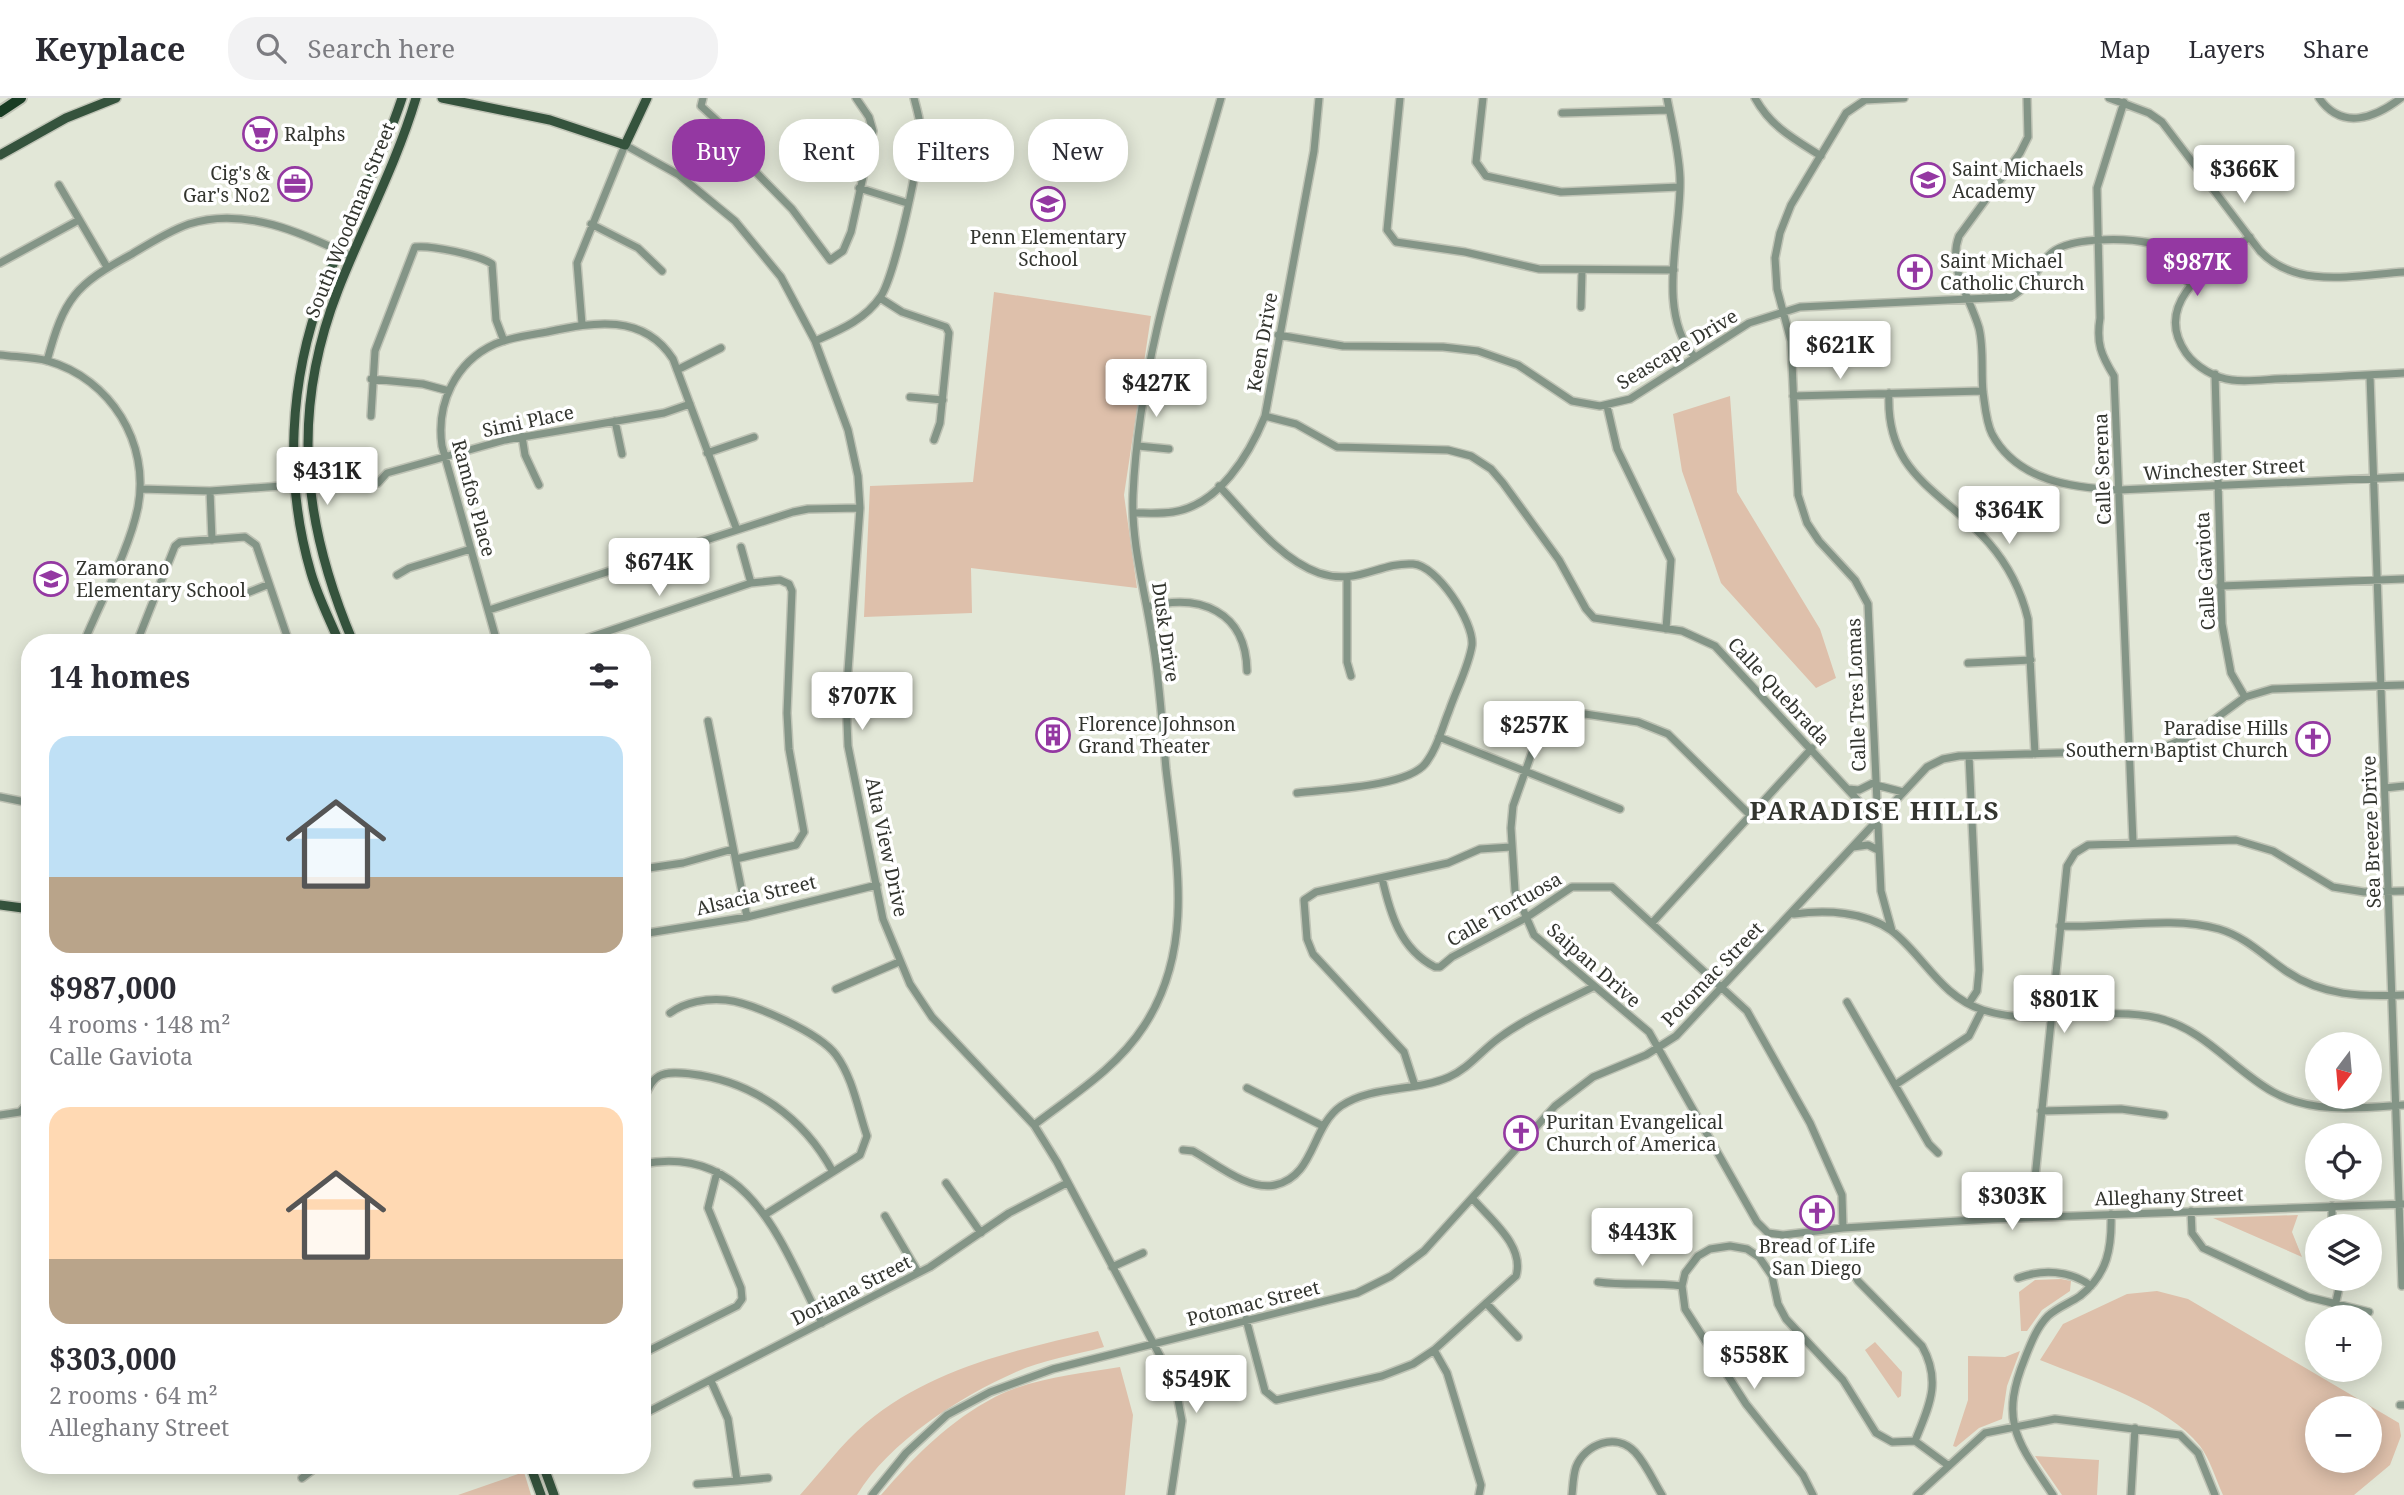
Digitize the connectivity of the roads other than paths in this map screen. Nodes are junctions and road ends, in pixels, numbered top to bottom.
1 (21, 98) edge
2 (116, 98) edge
3 (401, 98) edge
4 (416, 98) edge
5 (442, 98) edge
6 (647, 98) edge
7 (856, 98) edge
8 (914, 98) edge
9 (1222, 98) edge
10 (1319, 98) edge
11 (1400, 98) edge
12 (1483, 98) edge
13 (1667, 98) edge
14 (1755, 98) edge
15 (1904, 98) edge
16 (2027, 98) edge
17 (2109, 98) edge
18 (2319, 98) edge
19 (2401, 98) edge
20 (703, 99) edge
21 (2123, 102) junction
22 (486, 103) edge
23 (1669, 110) junction
24 (0, 112) edge
25 (1562, 113) dead end
26 (625, 145) junction
27 (0, 155) edge
28 (1821, 156) junction
29 (59, 185) dead end
30 (1680, 187) junction
31 (859, 188) junction
32 (907, 203) junction
33 (79, 220) junction
34 (591, 224) junction
35 (2250, 237) junction
36 (2098, 241) junction
37 (340, 251) junction
38 (352, 257) junction
39 (0, 263) edge
40 (107, 268) junction
41 (1674, 270) junction
42 (662, 271) dead end
43 (1582, 272) junction
44 (2404, 272) edge
45 (2190, 284) junction
46 (880, 298) junction
47 (1970, 300) junction
48 (1581, 307) dead end
49 (1782, 313) junction
50 (582, 324) junction
51 (1278, 335) junction
52 (504, 341) junction
53 (815, 341) junction
54 (721, 348) dead end
55 (0, 355) edge
56 (1694, 356) junction
57 (47, 360) junction
58 (677, 370) junction
59 (2404, 373) edge
60 (2215, 374) junction
61 (2370, 376) junction
62 (372, 379) junction
63 (449, 391) junction
64 (1983, 391) junction
65 (1889, 393) junction
66 (1793, 396) junction
67 (910, 397) dead end
68 (943, 400) junction
69 (690, 404) junction
70 (1607, 406) junction
71 (371, 416) dead end
72 (1265, 416) junction
73 (615, 421) junction
74 (522, 436) junction
75 (754, 437) dead end
76 (934, 440) dead end
77 (1138, 446) junction
78 (1170, 449) dead end
79 (707, 453) junction
80 (622, 454) dead end
81 (445, 457) junction
82 (2404, 477) edge
83 (2373, 479) junction
84 (378, 483) dead end
85 (309, 484) junction
86 (295, 485) junction
87 (539, 485) dead end
88 (1219, 486) junction
89 (2218, 486) junction
90 (140, 489) junction
91 (2119, 490) junction
92 (210, 491) junction
93 (860, 508) junction
94 (1134, 513) junction
95 (737, 530) junction
96 (212, 540) junction
97 (741, 547) dead end
98 (471, 549) junction
99 (397, 575) dead end
100 (1347, 577) junction
101 (2404, 579) edge
102 (2377, 581) junction
103 (751, 583) junction
104 (267, 586) junction
105 (2220, 586) junction
106 (242, 595) dead end
107 (1147, 607) junction
108 (489, 610) junction
109 (1666, 629) junction
110 (87, 634) edge
111 (140, 634) edge
112 (286, 634) edge
113 (336, 634) edge
114 (350, 634) edge
115 (495, 634) edge
116 (600, 634) edge
117 (2031, 660) junction
118 (1968, 663) dead end
119 (1247, 671) dead end
120 (1352, 676) dead end
121 (2404, 685) edge
122 (2381, 686) junction
123 (2245, 697) junction
124 (708, 721) dead end
125 (1439, 737) junction
126 (1812, 748) junction
127 (2129, 752) junction
128 (2035, 754) junction
129 (1969, 756) junction
130 (1524, 772) junction
131 (1876, 784) junction
132 (2404, 786) edge
133 (2385, 788) junction
134 (1848, 789) junction
135 (1903, 792) junction
136 (1297, 793) dead end
137 (0, 797) edge
138 (21, 801) edge
139 (1620, 809) dead end
140 (1751, 816) junction
141 (1876, 820) junction
142 (2133, 842) junction
143 (1853, 846) junction
144 (1511, 847) junction
145 (733, 849) junction
146 (1878, 850) junction
147 (736, 859) junction
148 (651, 867) edge
149 (1382, 878) junction
150 (877, 885) junction
151 (2404, 891) edge
152 (2389, 892) junction
153 (0, 905) edge
154 (21, 908) edge
155 (1794, 914) junction
156 (747, 917) junction
157 (1524, 919) junction
158 (1652, 923) junction
159 (2060, 926) junction
160 (1892, 931) junction
161 (651, 933) edge
162 (899, 962) junction
163 (1593, 987) junction
164 (1723, 988) junction
165 (836, 989) dead end
166 (2392, 995) junction
167 (2404, 995) edge
168 (1847, 1002) dead end
169 (1969, 1003) junction
170 (1982, 1010) junction
171 (670, 1013) dead end
172 (2052, 1016) junction
173 (1659, 1047) junction
174 (651, 1084) edge
175 (1415, 1086) junction
176 (1895, 1086) junction
177 (1247, 1088) dead end
178 (2400, 1106) edge
179 (21, 1111) edge
180 (2041, 1111) junction
181 (0, 1115) edge
182 (2164, 1115) dead end
183 (1034, 1125) junction
184 (1322, 1126) junction
185 (1183, 1150) dead end
186 (1938, 1153) dead end
187 (651, 1163) edge
188 (717, 1172) junction
189 (833, 1172) junction
190 (946, 1183) dead end
191 (1068, 1183) junction
192 (1473, 1199) junction
193 (2402, 1204) edge
194 (2332, 1206) junction
195 (2191, 1211) junction
196 (766, 1214) junction
197 (2111, 1214) junction
198 (2332, 1214) edge
199 (885, 1216) dead end
200 (2031, 1217) junction
201 (1843, 1228) junction
202 (981, 1233) junction
203 (1768, 1233) joint
204 (1143, 1252) dead end
205 (1112, 1267) junction
206 (1851, 1269) dead end
207 (918, 1272) junction
208 (2018, 1278) dead end
209 (1598, 1282) dead end
210 (1682, 1286) junction
211 (2091, 1286) junction
212 (2402, 1286) dead end
213 (1486, 1303) junction
214 (2332, 1305) edge
215 (1246, 1320) junction
216 (822, 1322) junction
217 (1518, 1338) dead end
218 (1152, 1346) junction
219 (651, 1349) edge
220 (1434, 1350) junction
221 (711, 1381) junction
222 (651, 1411) edge
223 (2014, 1425) junction
224 (2135, 1429) junction
225 (1914, 1441) junction
226 (1949, 1466) junction
227 (307, 1474) edge
228 (533, 1474) edge
229 (546, 1474) edge
230 (302, 1478) dead end
231 (768, 1478) dead end
232 (737, 1481) junction
233 (697, 1484) dead end
234 (541, 1495) edge
235 (554, 1495) edge
236 (872, 1495) edge
237 (1171, 1495) edge
238 (1479, 1495) edge
239 (1572, 1495) edge
240 (1662, 1495) edge
241 (1813, 1495) edge
242 (1917, 1495) edge
243 (2053, 1495) edge
244 (2131, 1495) edge
245 (2215, 1495) edge

1 - 24 highway
2 - 27 main road
3 - 37 main road, South Woodman Street
4 - 38 main road, South Woodman Street
5 - 22 main road, Alta View Drive
6 - 26 main road
7 - 31 street
8 - 32 street
9 - 77 street, Dusk Drive
10 - 51 street, Keen Drive
11 - 43 street
12 - 30 street
13 - 23 street
14 - 28 street
15 - 28 street, Calle Tres Lomas
16 - 47 street, Winchester Street
17 - 21 street
18 - 19 street
20 - 31 street
21 - 35 street
21 - 36 street, Calle Serena
22 - 26 main road, Alta View Drive
23 - 25 street
23 - 30 street
26 - 34 street
26 - 53 street, Alta View Drive
28 - 49 street, Calle Tres Lomas
29 - 33 street
30 - 41 street
31 - 32 street
32 - 46 street
33 - 39 street
33 - 40 street
34 - 42 street
34 - 50 street
35 - 44 street
35 - 45 street
36 - 45 street, Seascape Drive
36 - 47 street, Seascape Drive
36 - 91 street, Calle Serena
37 - 38 street
37 - 40 street
37 - 86 main road, South Woodman Street
38 - 85 main road, South Woodman Street
40 - 57 street
41 - 43 street
41 - 56 street
43 - 48 street
45 - 60 street
46 - 53 street
46 - 68 street
47 - 49 street, Seascape Drive
47 - 64 street, Winchester Street
49 - 56 street, Seascape Drive
49 - 66 street, Calle Tres Lomas
50 - 52 street, Ramfos Place
50 - 58 street, Ramfos Place
51 - 70 street, Seascape Drive
51 - 72 street, Keen Drive
52 - 62 street
52 - 63 street, Ramfos Place
53 - 93 street, Alta View Drive
54 - 58 street
55 - 57 street
56 - 70 street, Seascape Drive
57 - 90 street
58 - 69 street, Ramfos Place
59 - 61 street
60 - 61 street
60 - 89 street, Calle Gaviota
61 - 83 street, Sea Breeze Drive
62 - 63 street
62 - 71 street
63 - 81 street, Ramfos Place
64 - 65 street
64 - 91 street, Winchester Street
65 - 66 street
65 - 117 street
66 - 131 street, Calle Tres Lomas
67 - 68 street
68 - 76 street
69 - 73 street, Simi Place
69 - 79 street, Ramfos Place
70 - 109 street
72 - 88 street, Keen Drive
72 - 109 street, Calle Quebrada
73 - 74 street, Simi Place
73 - 80 street
74 - 81 street, Simi Place
74 - 87 street
75 - 79 street
77 - 78 street
77 - 94 street, Dusk Drive
79 - 95 street, Ramfos Place
81 - 84 street, Simi Place
81 - 98 street, Ramfos Place
82 - 83 street, Winchester Street
83 - 89 street, Winchester Street
83 - 102 street, Sea Breeze Drive
85 - 86 street
85 - 114 main road, South Woodman Street
86 - 92 street
86 - 113 main road, South Woodman Street
88 - 94 street, Keen Drive
88 - 100 street
89 - 91 street, Winchester Street
89 - 105 street, Calle Gaviota
90 - 92 street
90 - 110 street
91 - 127 street, Calle Serena
92 - 96 street
93 - 95 street
93 - 150 street, Alta View Drive
94 - 107 street, Dusk Drive
95 - 108 street
96 - 104 street
96 - 111 street
97 - 103 street
98 - 99 street
98 - 108 street, Ramfos Place
100 - 120 street
100 - 125 street
101 - 102 street
102 - 105 street
102 - 122 street, Sea Breeze Drive
103 - 116 street
103 - 147 street
104 - 106 street
104 - 112 street
105 - 123 street, Calle Gaviota
107 - 119 street
107 - 183 street, Dusk Drive
108 - 115 street, Ramfos Place
109 - 126 street, Calle Quebrada
117 - 118 street
117 - 128 street
121 - 122 street
122 - 123 street
122 - 133 street, Sea Breeze Drive
123 - 127 street, Potomac Street
124 - 145 street
125 - 130 street
125 - 136 street
126 - 134 street, Calle Quebrada
126 - 140 street
127 - 128 street, Potomac Street
127 - 142 street, Calle Serena
128 - 129 street, Potomac Street
129 - 135 street, Potomac Street
129 - 169 street
130 - 139 street
130 - 140 street, Saipan Drive
130 - 144 street, Saipan Drive
131 - 134 street
131 - 135 street
131 - 141 street, Calle Tres Lomas
132 - 133 street
133 - 152 street, Sea Breeze Drive
134 - 141 street, Calle Quebrada
135 - 141 street, Potomac Street
137 - 138 street
140 - 158 street
141 - 143 street, Potomac Street
141 - 146 street, Calle Tres Lomas
142 - 152 street
142 - 159 street
143 - 146 street
143 - 155 street, Potomac Street
144 - 149 street
144 - 157 street, Saipan Drive
145 - 147 street
145 - 148 street
146 - 160 street, Calle Tres Lomas
147 - 156 street
149 - 157 street, Calle Tortuosa
149 - 175 street
150 - 156 street, Alsacia Street
150 - 162 street, Alta View Drive
151 - 152 street
152 - 166 street, Sea Breeze Drive
153 - 154 main road
155 - 160 street
155 - 164 street, Potomac Street
156 - 161 street, Alsacia Street
157 - 158 street, Calle Tortuosa
157 - 163 street, Saipan Drive
158 - 164 street, Calle Tortuosa
159 - 166 street
159 - 172 street
160 - 169 street
162 - 165 street
162 - 183 street, Alta View Drive
163 - 173 street, Saipan Drive
163 - 175 street
164 - 173 street, Potomac Street
164 - 201 street, Calle Tortuosa
166 - 167 street
166 - 178 street, Sea Breeze Drive
168 - 176 street
169 - 170 street
170 - 172 street
170 - 176 street
171 - 189 street
172 - 178 street
172 - 180 street
173 - 192 street, Potomac Street
173 - 203 street, Saipan Drive
174 - 189 street
175 - 184 street
176 - 186 street
177 - 184 street
178 - 193 street, Sea Breeze Drive
179 - 181 street
180 - 182 street
180 - 200 street
183 - 191 street, Alta View Drive
184 - 185 street
187 - 188 street
188 - 196 street
188 - 219 street
189 - 196 street
190 - 202 street
191 - 202 street, Doriana Street
191 - 205 street, Alta View Drive
192 - 213 street
192 - 215 street, Potomac Street
193 - 194 street, Alleghany Street
193 - 212 street, Sea Breeze Drive
194 - 195 street, Alleghany Street
194 - 198 street
195 - 197 street, Alleghany Street
195 - 214 street
196 - 216 street
197 - 200 street, Alleghany Street
197 - 211 street
199 - 207 street
200 - 201 street, Alleghany Street
201 - 203 street, Alleghany Street
202 - 207 street, Doriana Street
204 - 205 street
205 - 218 street, Alta View Drive
206 - 225 street
207 - 216 street, Doriana Street
208 - 211 street
209 - 210 street
210 - 225 street
210 - 241 street
211 - 223 street
213 - 217 street
213 - 220 street
215 - 218 street, Potomac Street
215 - 220 street
216 - 221 street, Doriana Street
218 - 236 street, Potomac Street
218 - 237 street, Alta View Drive
220 - 238 street
221 - 222 street, Doriana Street
221 - 232 street
223 - 224 street
223 - 226 street
223 - 243 street
224 - 244 street
224 - 245 street
225 - 226 street
226 - 242 street
227 - 230 street
228 - 234 main road
229 - 235 main road
231 - 232 street
232 - 233 street
239 - 240 street

